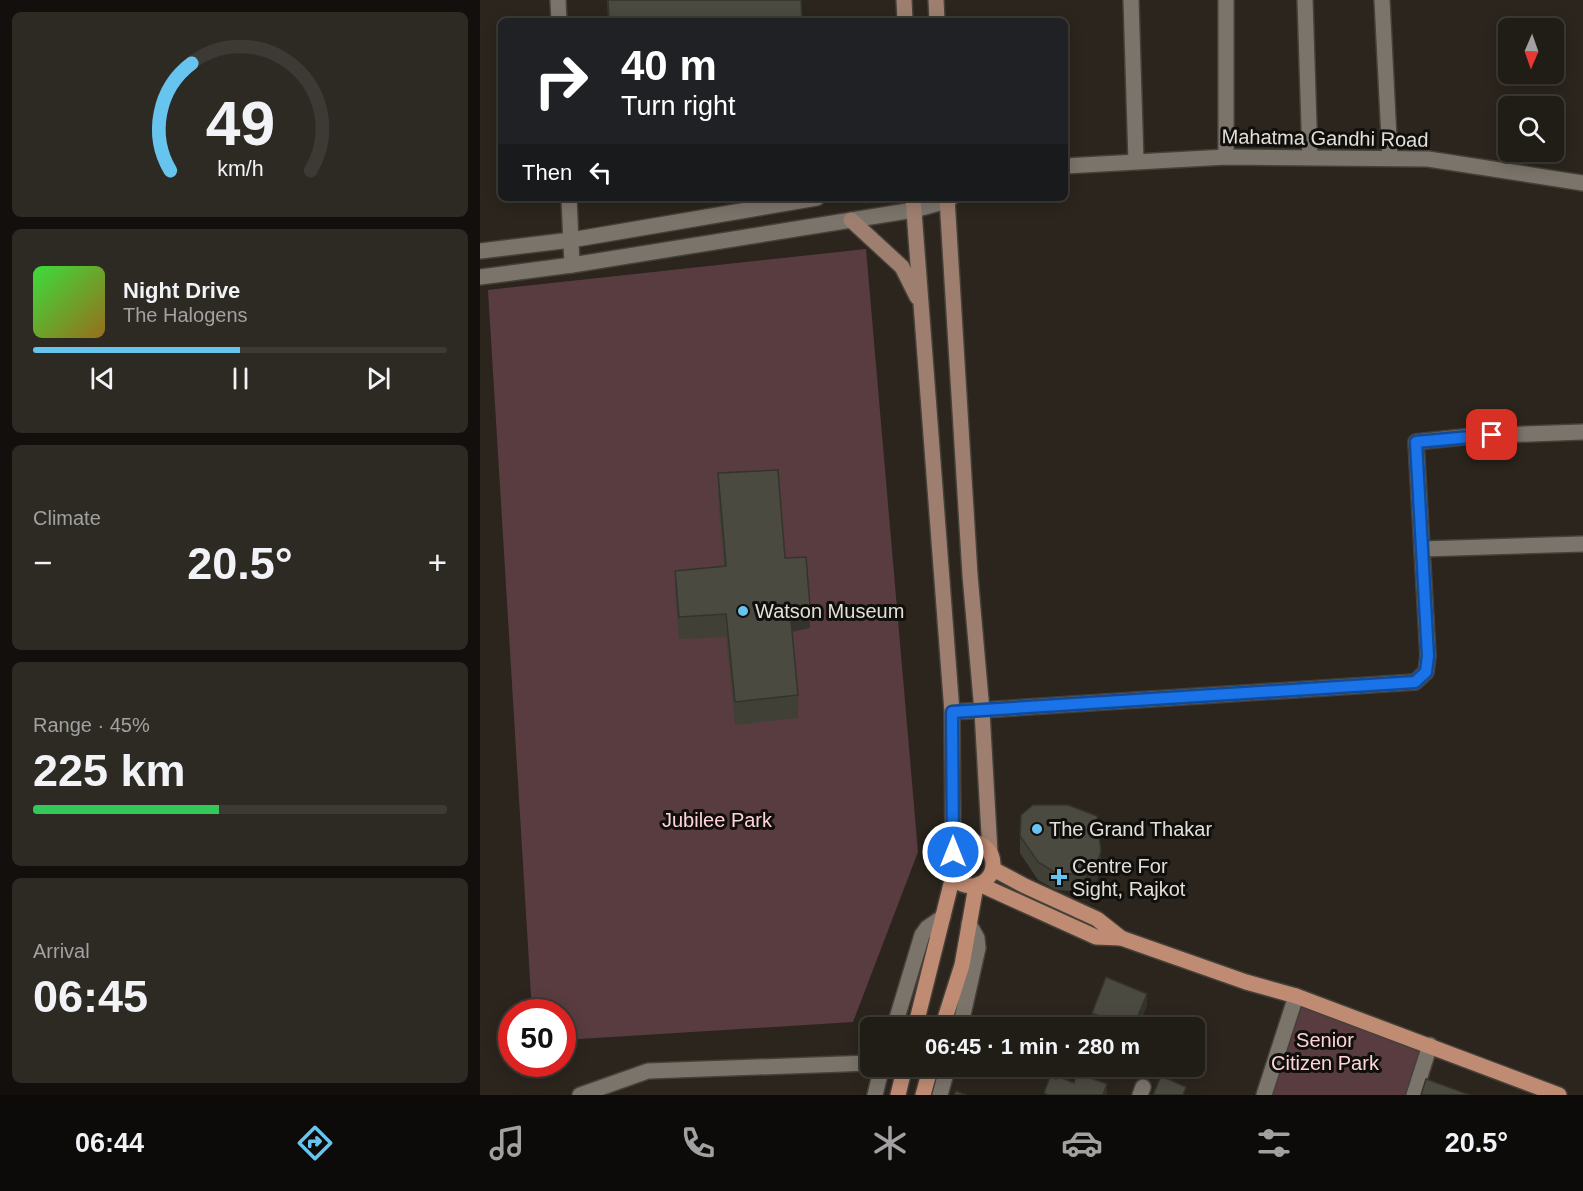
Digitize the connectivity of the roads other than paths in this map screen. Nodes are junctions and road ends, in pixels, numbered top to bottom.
1 (558, 0) edge
2 (904, 0) edge
3 (936, 0) edge
4 (1131, 0) edge
5 (1226, 0) edge
6 (1305, 0) edge
7 (1382, 0) edge
8 (559, 18) edge
9 (905, 18) edge
10 (937, 18) edge
11 (1226, 157) junction
12 (1310, 158) junction
13 (1390, 158) junction
14 (1136, 161) junction
15 (1068, 166) edge
16 (1583, 183) edge
17 (569, 201) edge
18 (799, 201) edge
19 (934, 201) edge
20 (948, 201) edge
21 (914, 204) edge
22 (851, 220) junction
23 (571, 240) junction
24 (480, 251) edge
25 (572, 265) junction
26 (480, 277) edge
27 (920, 303) junction
28 (1583, 432) edge
29 (1583, 544) edge
30 (1422, 549) junction
31 (982, 711) junction
32 (952, 712) junction
33 (953, 852) junction
34 (990, 852) junction
35 (993, 869) junction
36 (953, 876) junction
37 (977, 885) junction
38 (943, 917) junction
39 (969, 924) junction
40 (1121, 938) junction
41 (1296, 996) junction
42 (897, 1017) edge
43 (918, 1017) edge
44 (945, 1017) edge
45 (962, 1017) edge
46 (1430, 1045) junction
47 (860, 1063) edge
48 (879, 1077) edge
49 (902, 1077) edge
50 (928, 1077) edge
51 (945, 1077) edge
52 (580, 1095) edge
53 (875, 1095) edge
54 (898, 1095) edge
55 (923, 1095) edge
56 (940, 1095) edge
57 (1264, 1095) edge
58 (1414, 1095) edge
59 (1559, 1095) edge

1 - 8 street
2 - 9 main road
3 - 10 main road
4 - 14 street
5 - 11 street
6 - 12 street
7 - 13 street
11 - 12 street, Mahatma Gandhi Road
11 - 14 street, Mahatma Gandhi Road
12 - 13 street, Mahatma Gandhi Road
13 - 16 street, Mahatma Gandhi Road
14 - 15 street, Mahatma Gandhi Road
17 - 23 street
18 - 23 street
19 - 21 street
20 - 31 main road
21 - 22 street
21 - 27 main road
22 - 25 street
22 - 27 main road
23 - 24 street
23 - 25 street
25 - 26 street
27 - 32 main road
28 - 30 street
29 - 30 street
30 - 31 street
31 - 32 street
31 - 34 main road
32 - 33 main road
33 - 34 main road
33 - 36 main road
34 - 35 main road
35 - 37 main road
35 - 40 main road
36 - 37 main road
36 - 38 main road
37 - 39 main road
37 - 40 main road
38 - 42 street
38 - 43 main road
39 - 44 main road
39 - 45 street
40 - 41 main road
41 - 46 main road
41 - 57 street
46 - 58 street
46 - 59 main road
47 - 52 street
48 - 53 street
49 - 54 main road
50 - 55 main road
51 - 56 street

